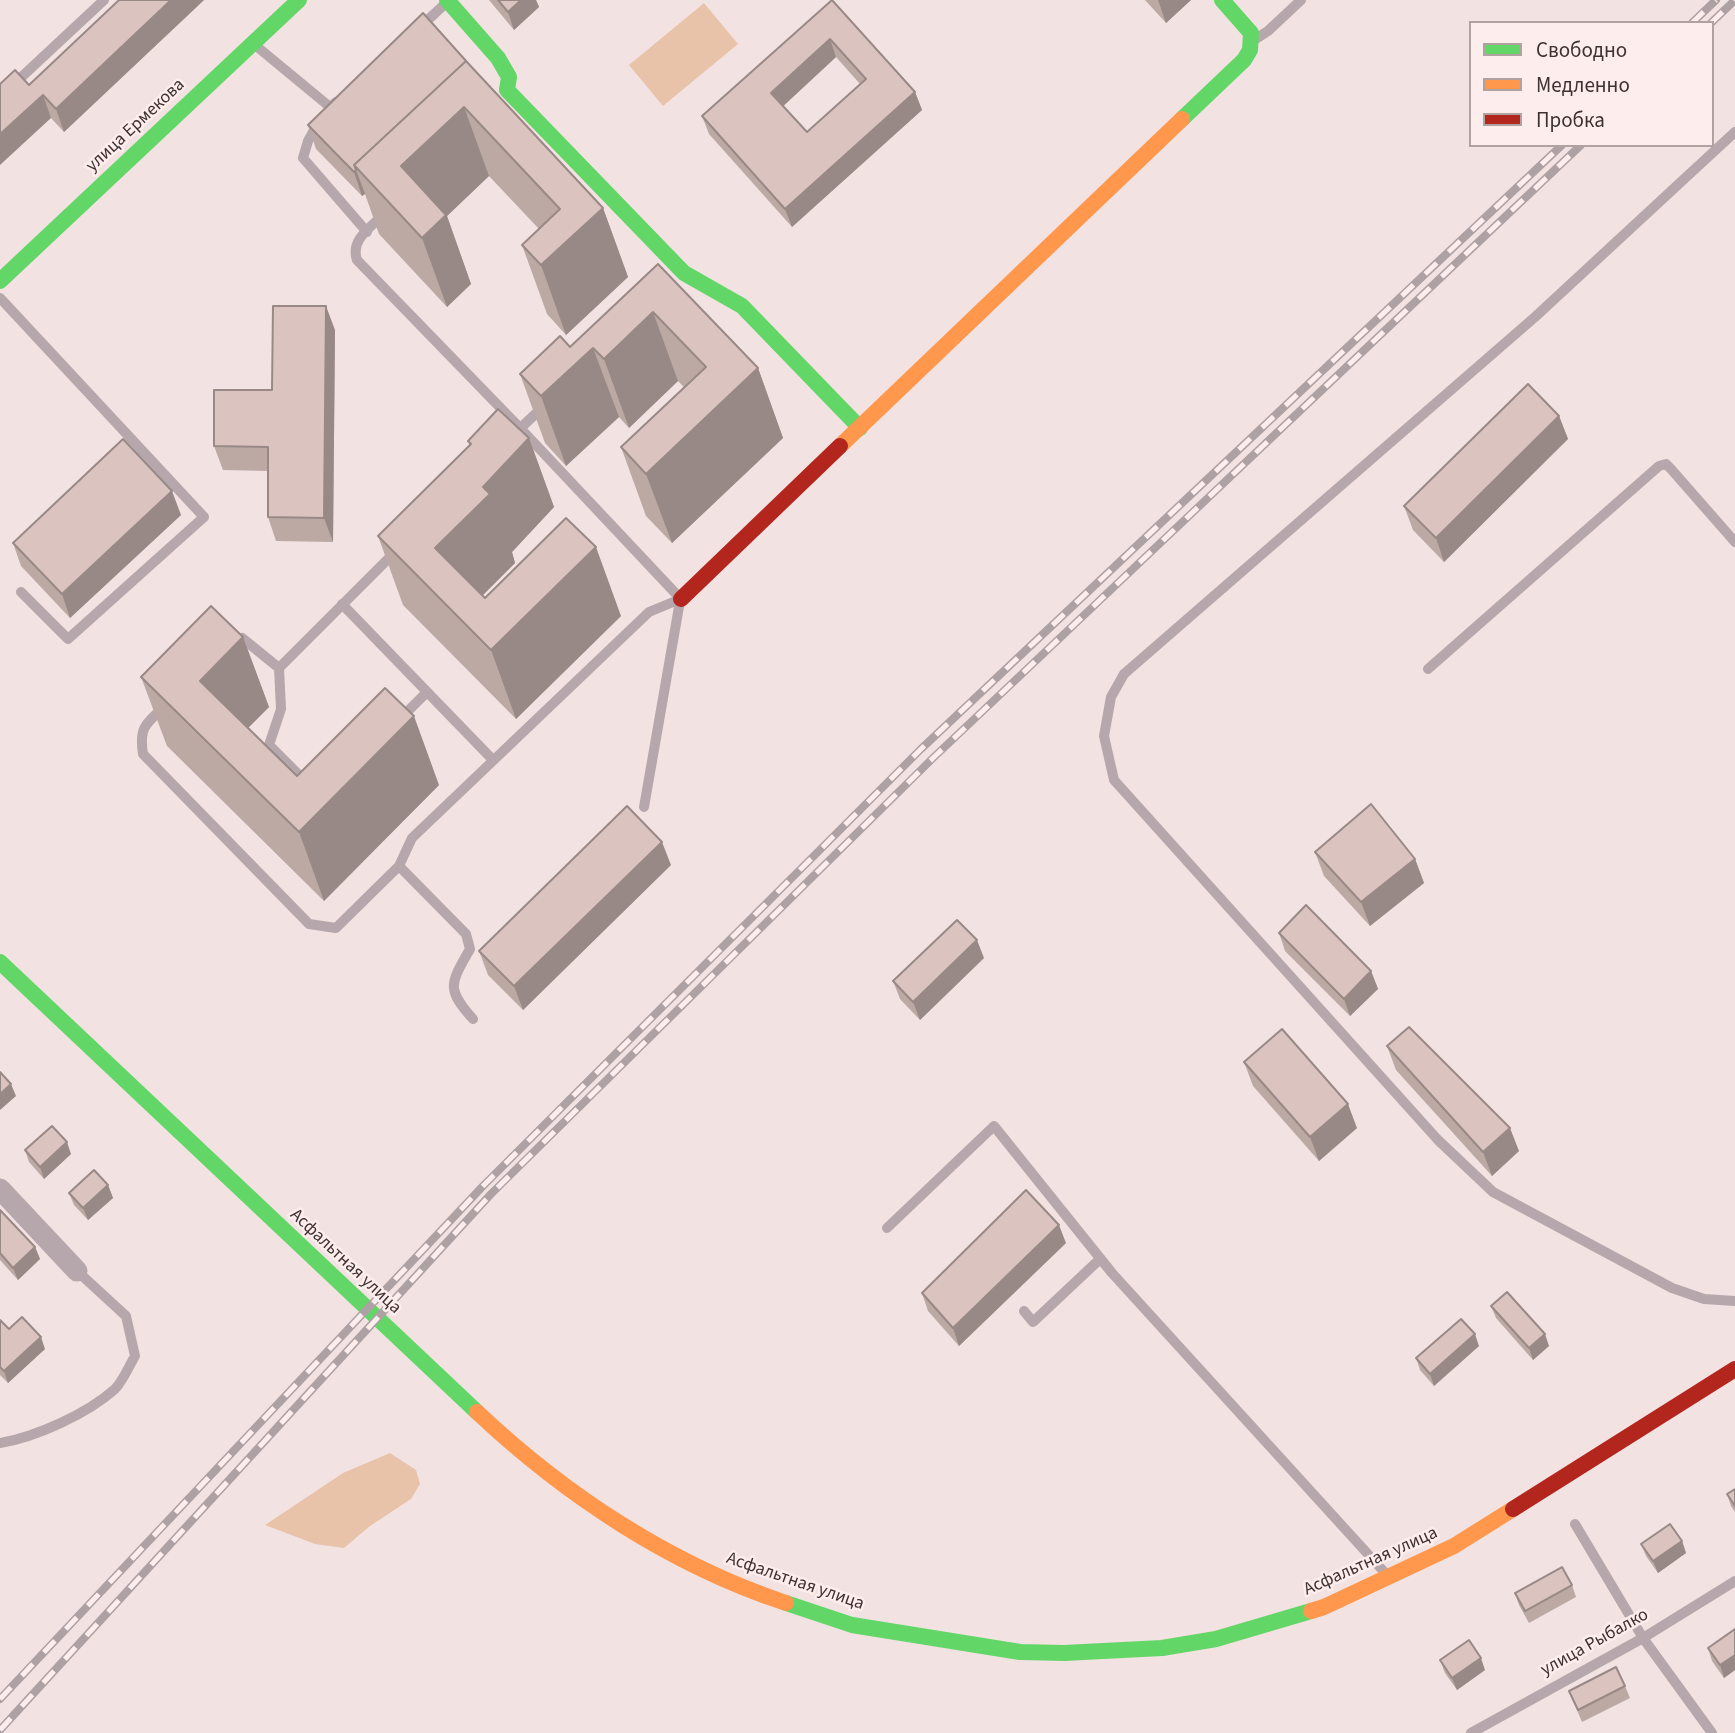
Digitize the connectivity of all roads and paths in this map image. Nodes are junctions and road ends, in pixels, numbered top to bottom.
1 (104, 0) edge
2 (299, 0) edge
3 (1222, 0) edge
4 (1300, 0) edge
5 (447, 1) edge
6 (427, 20) junction
7 (436, 30) edge
8 (408, 38) edge
9 (1251, 41) junction
10 (253, 43) junction
11 (349, 90) edge
12 (0, 97) edge
13 (330, 107) junction
14 (1735, 132) edge
15 (395, 203) edge
16 (367, 232) junction
17 (0, 281) edge
18 (0, 298) edge
19 (549, 401) edge
20 (520, 428) junction
21 (860, 428) junction
22 (501, 448) edge
23 (1735, 542) edge
24 (401, 545) edge
25 (21, 592) dead end
26 (681, 598) junction
27 (342, 604) junction
28 (222, 656) edge
29 (279, 668) junction
30 (1429, 669) dead end
31 (427, 692) junction
32 (173, 699) edge
33 (389, 730) edge
34 (493, 760) junction
35 (321, 797) edge
36 (644, 807) dead end
37 (399, 866) junction
38 (0, 962) edge
39 (473, 1019) dead end
40 (0, 1189) edge
41 (887, 1228) dead end
42 (1100, 1259) junction
43 (77, 1271) joint
44 (1735, 1301) edge
45 (1024, 1311) dead end
46 (1735, 1368) edge
47 (0, 1443) edge
48 (1575, 1524) dead end
49 (1389, 1577) junction
50 (1735, 1581) edge
51 (1643, 1638) junction
52 (1471, 1733) edge
53 (1712, 1733) edge

1 - 12 lane
2 - 10 main road, улица Ермекова
3 - 9 main road
4 - 9 lane
5 - 6 lane
5 - 21 main road
6 - 7 lane
6 - 8 lane
9 - 21 main road
10 - 13 lane
10 - 17 main road, улица Ермекова
11 - 13 lane
13 - 16 lane
14 - 44 lane
15 - 16 lane
16 - 20 lane
18 - 25 lane
19 - 20 lane
20 - 22 lane
20 - 26 lane
21 - 26 main road
23 - 30 lane
24 - 27 lane
26 - 34 lane
26 - 36 lane
27 - 29 lane
27 - 31 lane
28 - 29 lane
29 - 35 lane
31 - 33 lane
31 - 34 lane
32 - 37 lane
34 - 37 lane
37 - 39 lane
38 - 49 main road, Асфальтная улица
40 - 43 street
41 - 42 lane
42 - 45 lane
42 - 49 lane
43 - 47 lane
46 - 49 main road, Асфальтная улица
48 - 51 lane
50 - 51 lane, улица Рыбалко
51 - 52 lane, улица Рыбалко
51 - 53 lane

